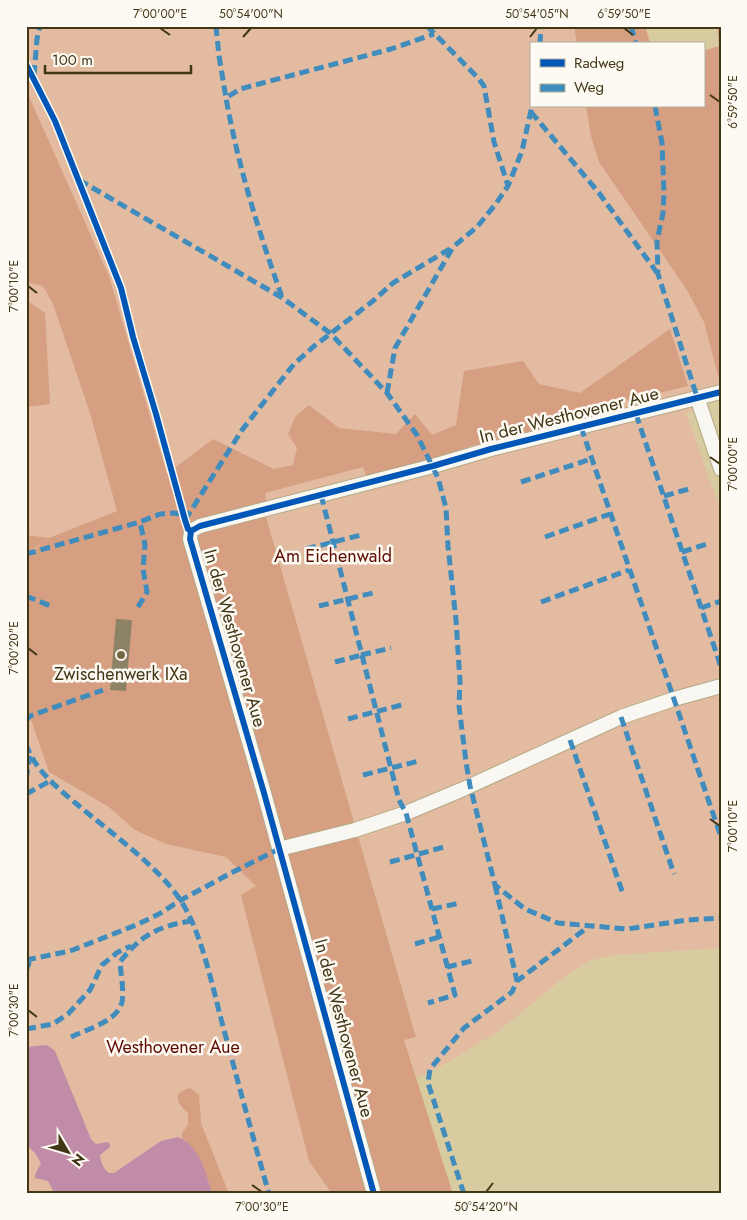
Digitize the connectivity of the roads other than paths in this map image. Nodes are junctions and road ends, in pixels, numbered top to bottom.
1 (721, 392) edge
2 (697, 397) junction
3 (721, 469) edge
4 (721, 686) edge
5 (279, 849) junction
6 (374, 1194) edge

1 - 2 street, In der Westhovener Aue
2 - 3 street
2 - 5 street, In der Westhovener Aue
4 - 5 street
5 - 6 street, In der Westhovener Aue

